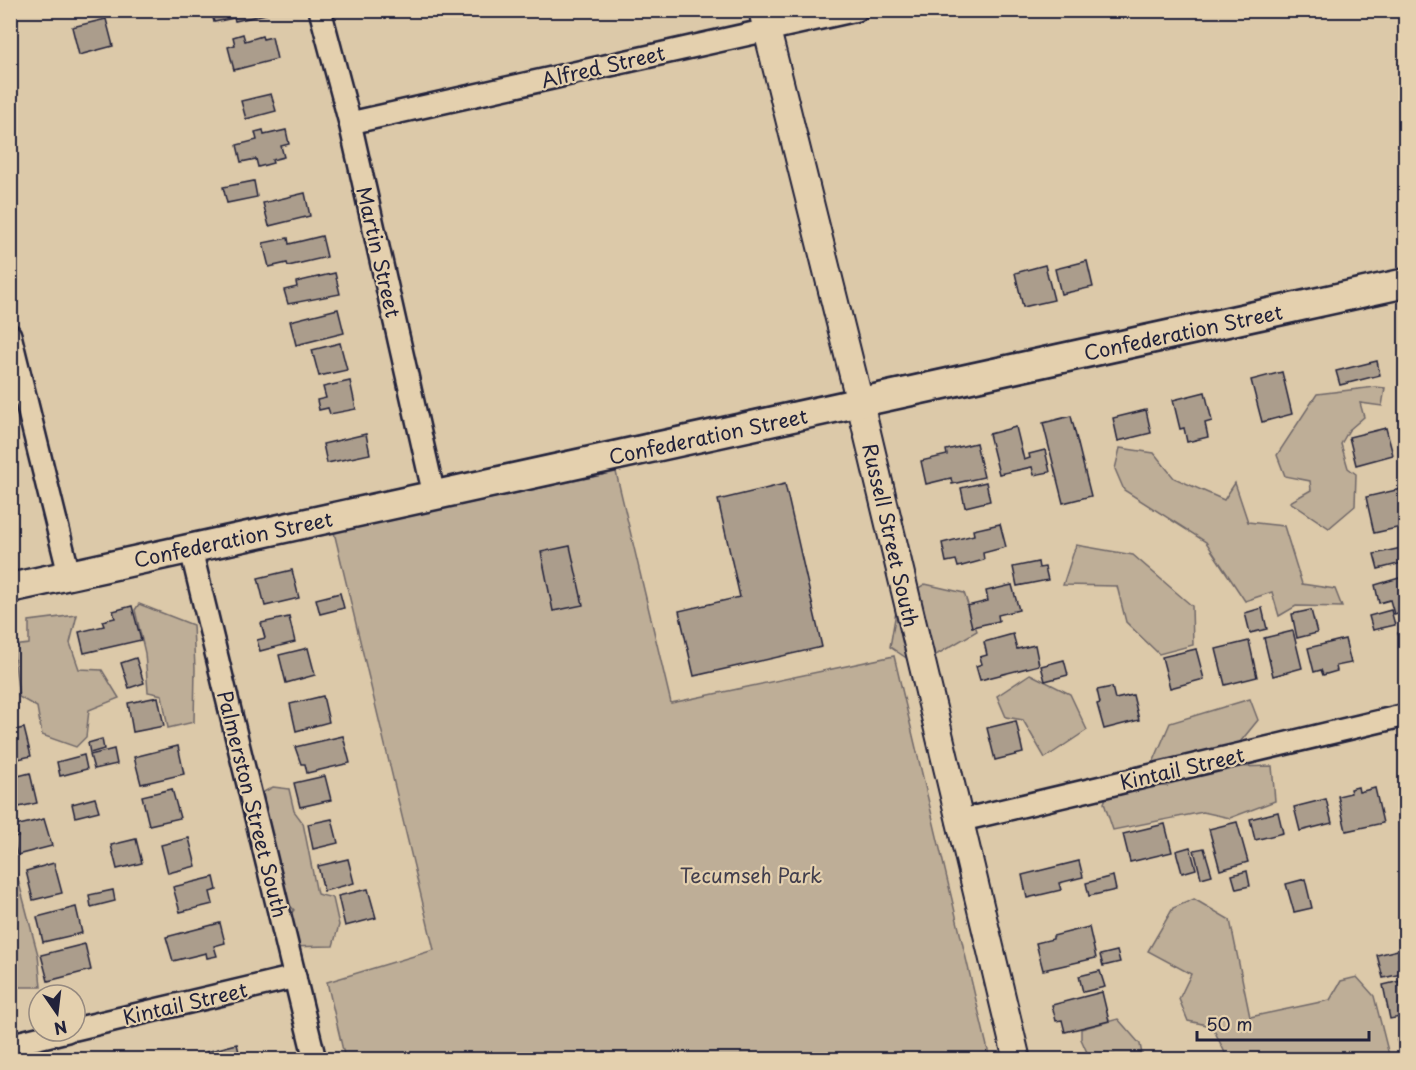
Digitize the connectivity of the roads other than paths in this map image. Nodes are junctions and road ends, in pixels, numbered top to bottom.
1 (320, 10) edge
2 (857, 10) edge
3 (764, 20) edge
4 (350, 123) junction
5 (1406, 284) edge
6 (10, 335) edge
7 (860, 403) junction
8 (434, 495) junction
9 (191, 550) junction
10 (69, 574) junction
11 (10, 588) edge
12 (1406, 715) edge
13 (958, 821) junction
14 (295, 977) junction
15 (87, 1026) edge
16 (315, 1059) edge
17 (1017, 1059) edge

1 - 4 street, Martin Street
2 - 3 street, Alfred Street
3 - 4 street, Alfred Street
3 - 7 street, Russell Street South
4 - 8 street, Martin Street
5 - 7 main road, Confederation Street
6 - 10 street
7 - 8 main road, Confederation Street
7 - 13 street, Russell Street South
8 - 9 main road, Confederation Street
9 - 10 main road, Confederation Street
9 - 14 street, Palmerston Street South
10 - 11 main road, Confederation Street
12 - 13 street, Kintail Street
13 - 17 street, Russell Street South
14 - 15 street, Kintail Street
14 - 16 street, Palmerston Street South

